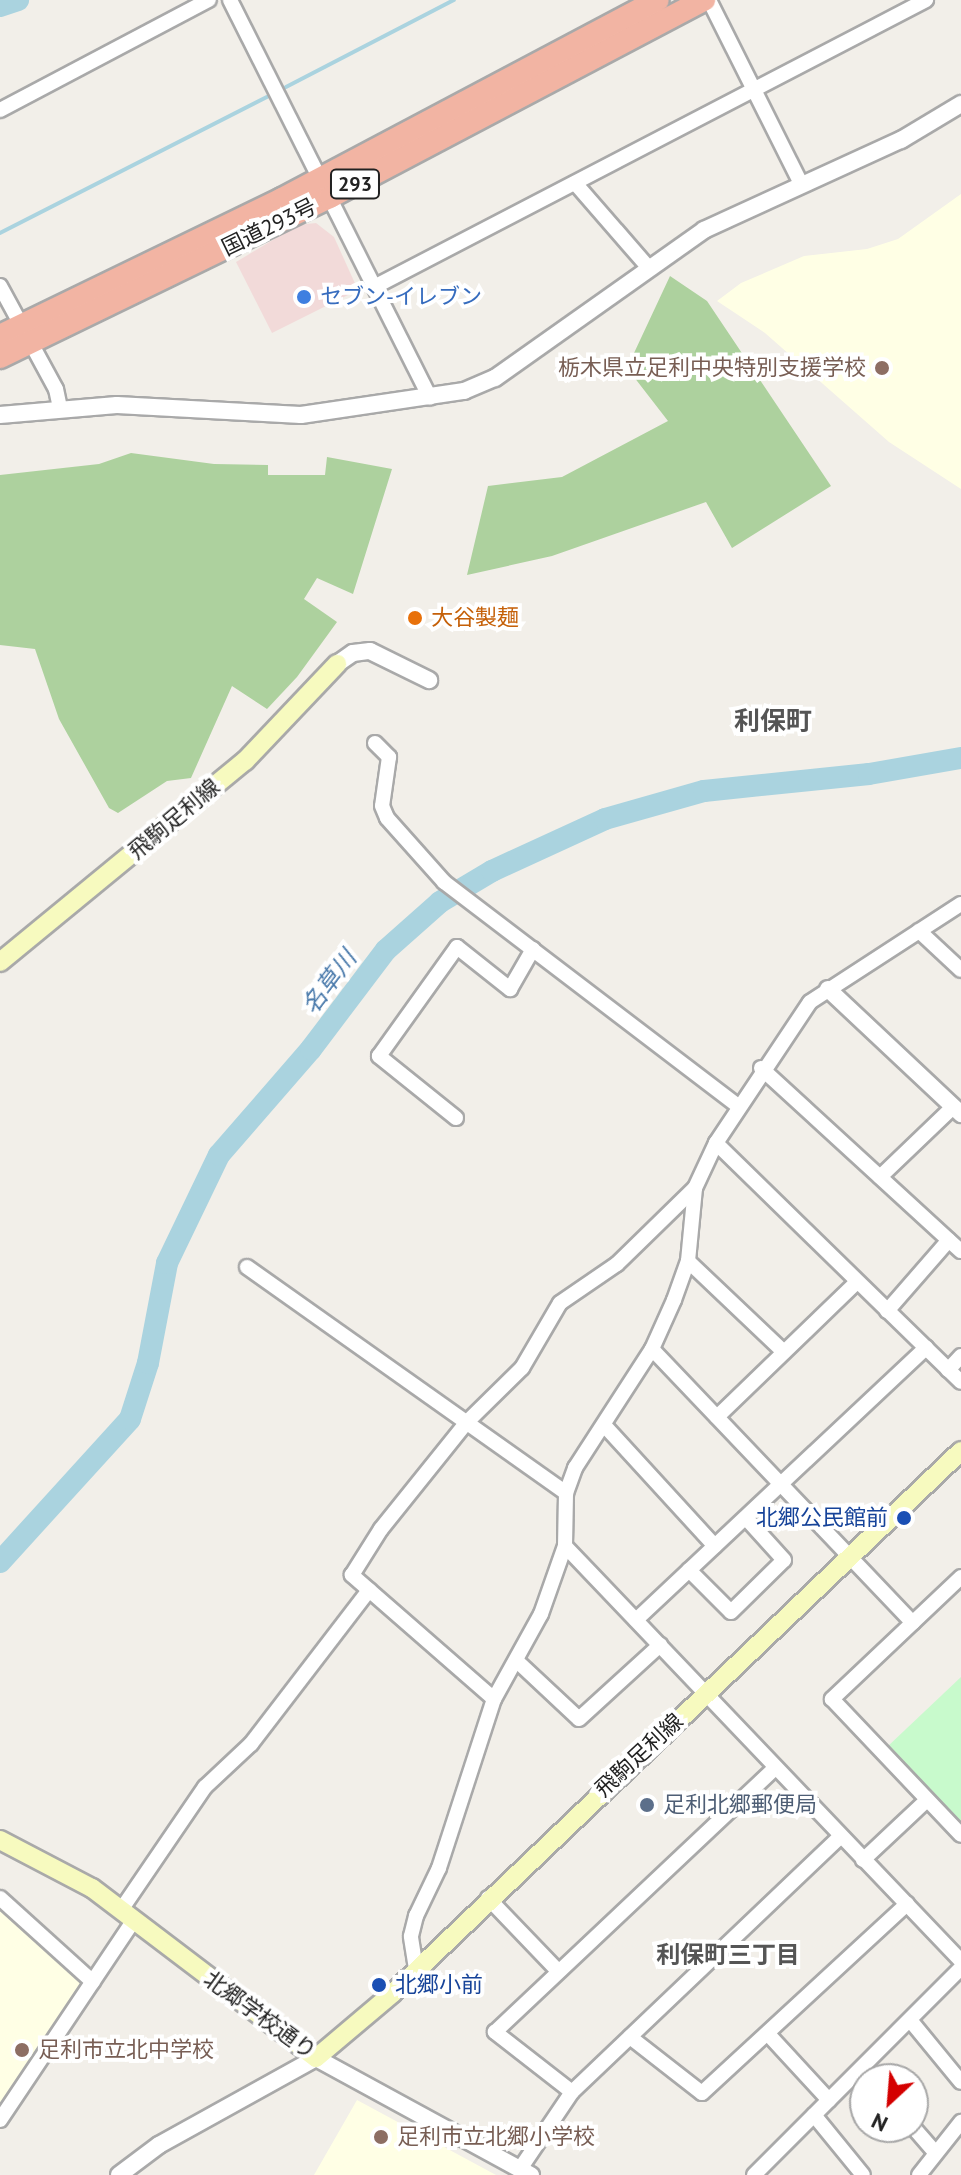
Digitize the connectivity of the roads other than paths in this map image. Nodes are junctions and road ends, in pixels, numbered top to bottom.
1 (209, 0) edge
2 (230, 0) edge
3 (658, 0) edge
4 (706, 0) edge
5 (926, 0) edge
6 (756, 88) junction
7 (961, 104) edge
8 (0, 110) edge
9 (575, 183) junction
10 (801, 184) junction
11 (325, 188) junction
12 (649, 268) junction
13 (0, 286) edge
14 (376, 286) junction
15 (17, 336) edge
16 (0, 357) edge
17 (430, 398) junction
18 (60, 408) junction
19 (0, 415) edge
20 (337, 664) joint
21 (429, 680) dead end
22 (375, 743) dead end
23 (961, 904) edge
24 (919, 931) junction
25 (533, 949) junction
26 (0, 962) edge
27 (961, 970) edge
28 (828, 989) junction
29 (761, 1068) junction
30 (737, 1105) junction
31 (957, 1110) edge
32 (456, 1118) dead end
33 (716, 1143) junction
34 (880, 1177) junction
35 (695, 1188) junction
36 (949, 1240) junction
37 (961, 1251) edge
38 (688, 1261) junction
39 (247, 1267) dead end
40 (857, 1282) junction
41 (887, 1311) junction
42 (926, 1348) junction
43 (652, 1349) junction
44 (784, 1352) junction
45 (961, 1356) edge
46 (948, 1370) junction
47 (961, 1382) edge
48 (717, 1417) junction
49 (467, 1422) junction
50 (604, 1425) junction
51 (961, 1451) edge
52 (781, 1485) junction
53 (566, 1493) junction
54 (746, 1518) junction
55 (565, 1546) junction
56 (715, 1546) junction
57 (848, 1555) junction
58 (689, 1570) junction
59 (961, 1577) edge
60 (369, 1590) junction
61 (636, 1620) junction
62 (913, 1623) junction
63 (660, 1645) junction
64 (518, 1662) junction
65 (705, 1693) junction
66 (494, 1699) junction
67 (775, 1768) junction
68 (927, 1800) junction
69 (961, 1835) edge
70 (840, 1837) junction
71 (0, 1840) edge
72 (863, 1860) junction
73 (0, 1898) edge
74 (488, 1898) junction
75 (907, 1904) junction
76 (128, 1915) junction
77 (961, 1961) edge
78 (961, 1968) edge
79 (416, 1969) junction
80 (557, 1970) junction
81 (93, 1982) junction
82 (910, 2020) junction
83 (768, 2034) junction
84 (630, 2037) junction
85 (316, 2058) junction
86 (875, 2063) edge
87 (961, 2082) edge
88 (849, 2086) edge
89 (572, 2092) junction
90 (829, 2100) junction
91 (814, 2115) junction
92 (0, 2120) edge
93 (961, 2122) edge
94 (927, 2143) edge
95 (934, 2151) junction
96 (525, 2172) edge
97 (119, 2175) edge
98 (754, 2175) edge
99 (863, 2175) edge
100 (919, 2175) edge

1 - 8 street
2 - 11 street
3 - 11 highway, 国道293号 / 293
4 - 6 street
4 - 11 highway, 国道293号 / 293
5 - 6 street
6 - 9 street
6 - 10 street
7 - 10 street
9 - 12 street
9 - 14 street
10 - 12 street
11 - 14 street
11 - 15 highway, 国道293号 / 293
12 - 17 street
13 - 15 street
14 - 17 street
15 - 16 highway, 国道293号 / 293
15 - 18 street
17 - 18 street
18 - 19 street
20 - 21 street
20 - 26 main road, 飛駒足利線
22 - 25 street
23 - 24 street
24 - 27 street
24 - 28 street
25 - 30 street
25 - 32 street
28 - 29 street
28 - 31 street
29 - 30 street
29 - 34 street
30 - 33 street
31 - 34 street
33 - 35 street
33 - 40 street
34 - 36 street
35 - 38 street
35 - 49 street
36 - 37 street
36 - 41 street
38 - 43 street
38 - 44 street
39 - 49 street
40 - 41 street
40 - 44 street
41 - 42 street
42 - 46 street
42 - 52 street
43 - 48 street
43 - 50 street
44 - 48 street
45 - 46 street
46 - 47 street
48 - 52 street
49 - 53 street
49 - 60 street
50 - 53 street
50 - 56 street
51 - 57 main road, 飛駒足利線
52 - 54 street
52 - 57 street
53 - 55 street
54 - 56 street
54 - 58 street
55 - 61 street
55 - 64 street
56 - 58 street
57 - 62 street
57 - 65 main road, 飛駒足利線
58 - 61 street
59 - 62 street
60 - 66 street
60 - 76 street
61 - 63 street
62 - 68 street
63 - 64 street
63 - 65 street
64 - 66 street
65 - 67 street
65 - 74 main road, 飛駒足利線
66 - 79 street
67 - 70 street
67 - 80 street
68 - 69 street
68 - 72 street
70 - 72 street
70 - 84 street
71 - 76 main road, 北郷学校通り
72 - 75 street
73 - 81 street
74 - 79 main road, 飛駒足利線
74 - 80 street
75 - 77 street
75 - 83 street
76 - 81 street
76 - 85 main road, 北郷学校通り
78 - 82 street
79 - 85 main road, 飛駒足利線
80 - 89 street
81 - 92 street
82 - 86 street
82 - 87 street
83 - 84 street
83 - 90 street
84 - 89 street
85 - 96 street, 北郷学校通り
85 - 97 street
88 - 90 street
89 - 96 street
90 - 91 street
91 - 98 street
91 - 99 street
93 - 95 street
94 - 95 street
95 - 100 street

